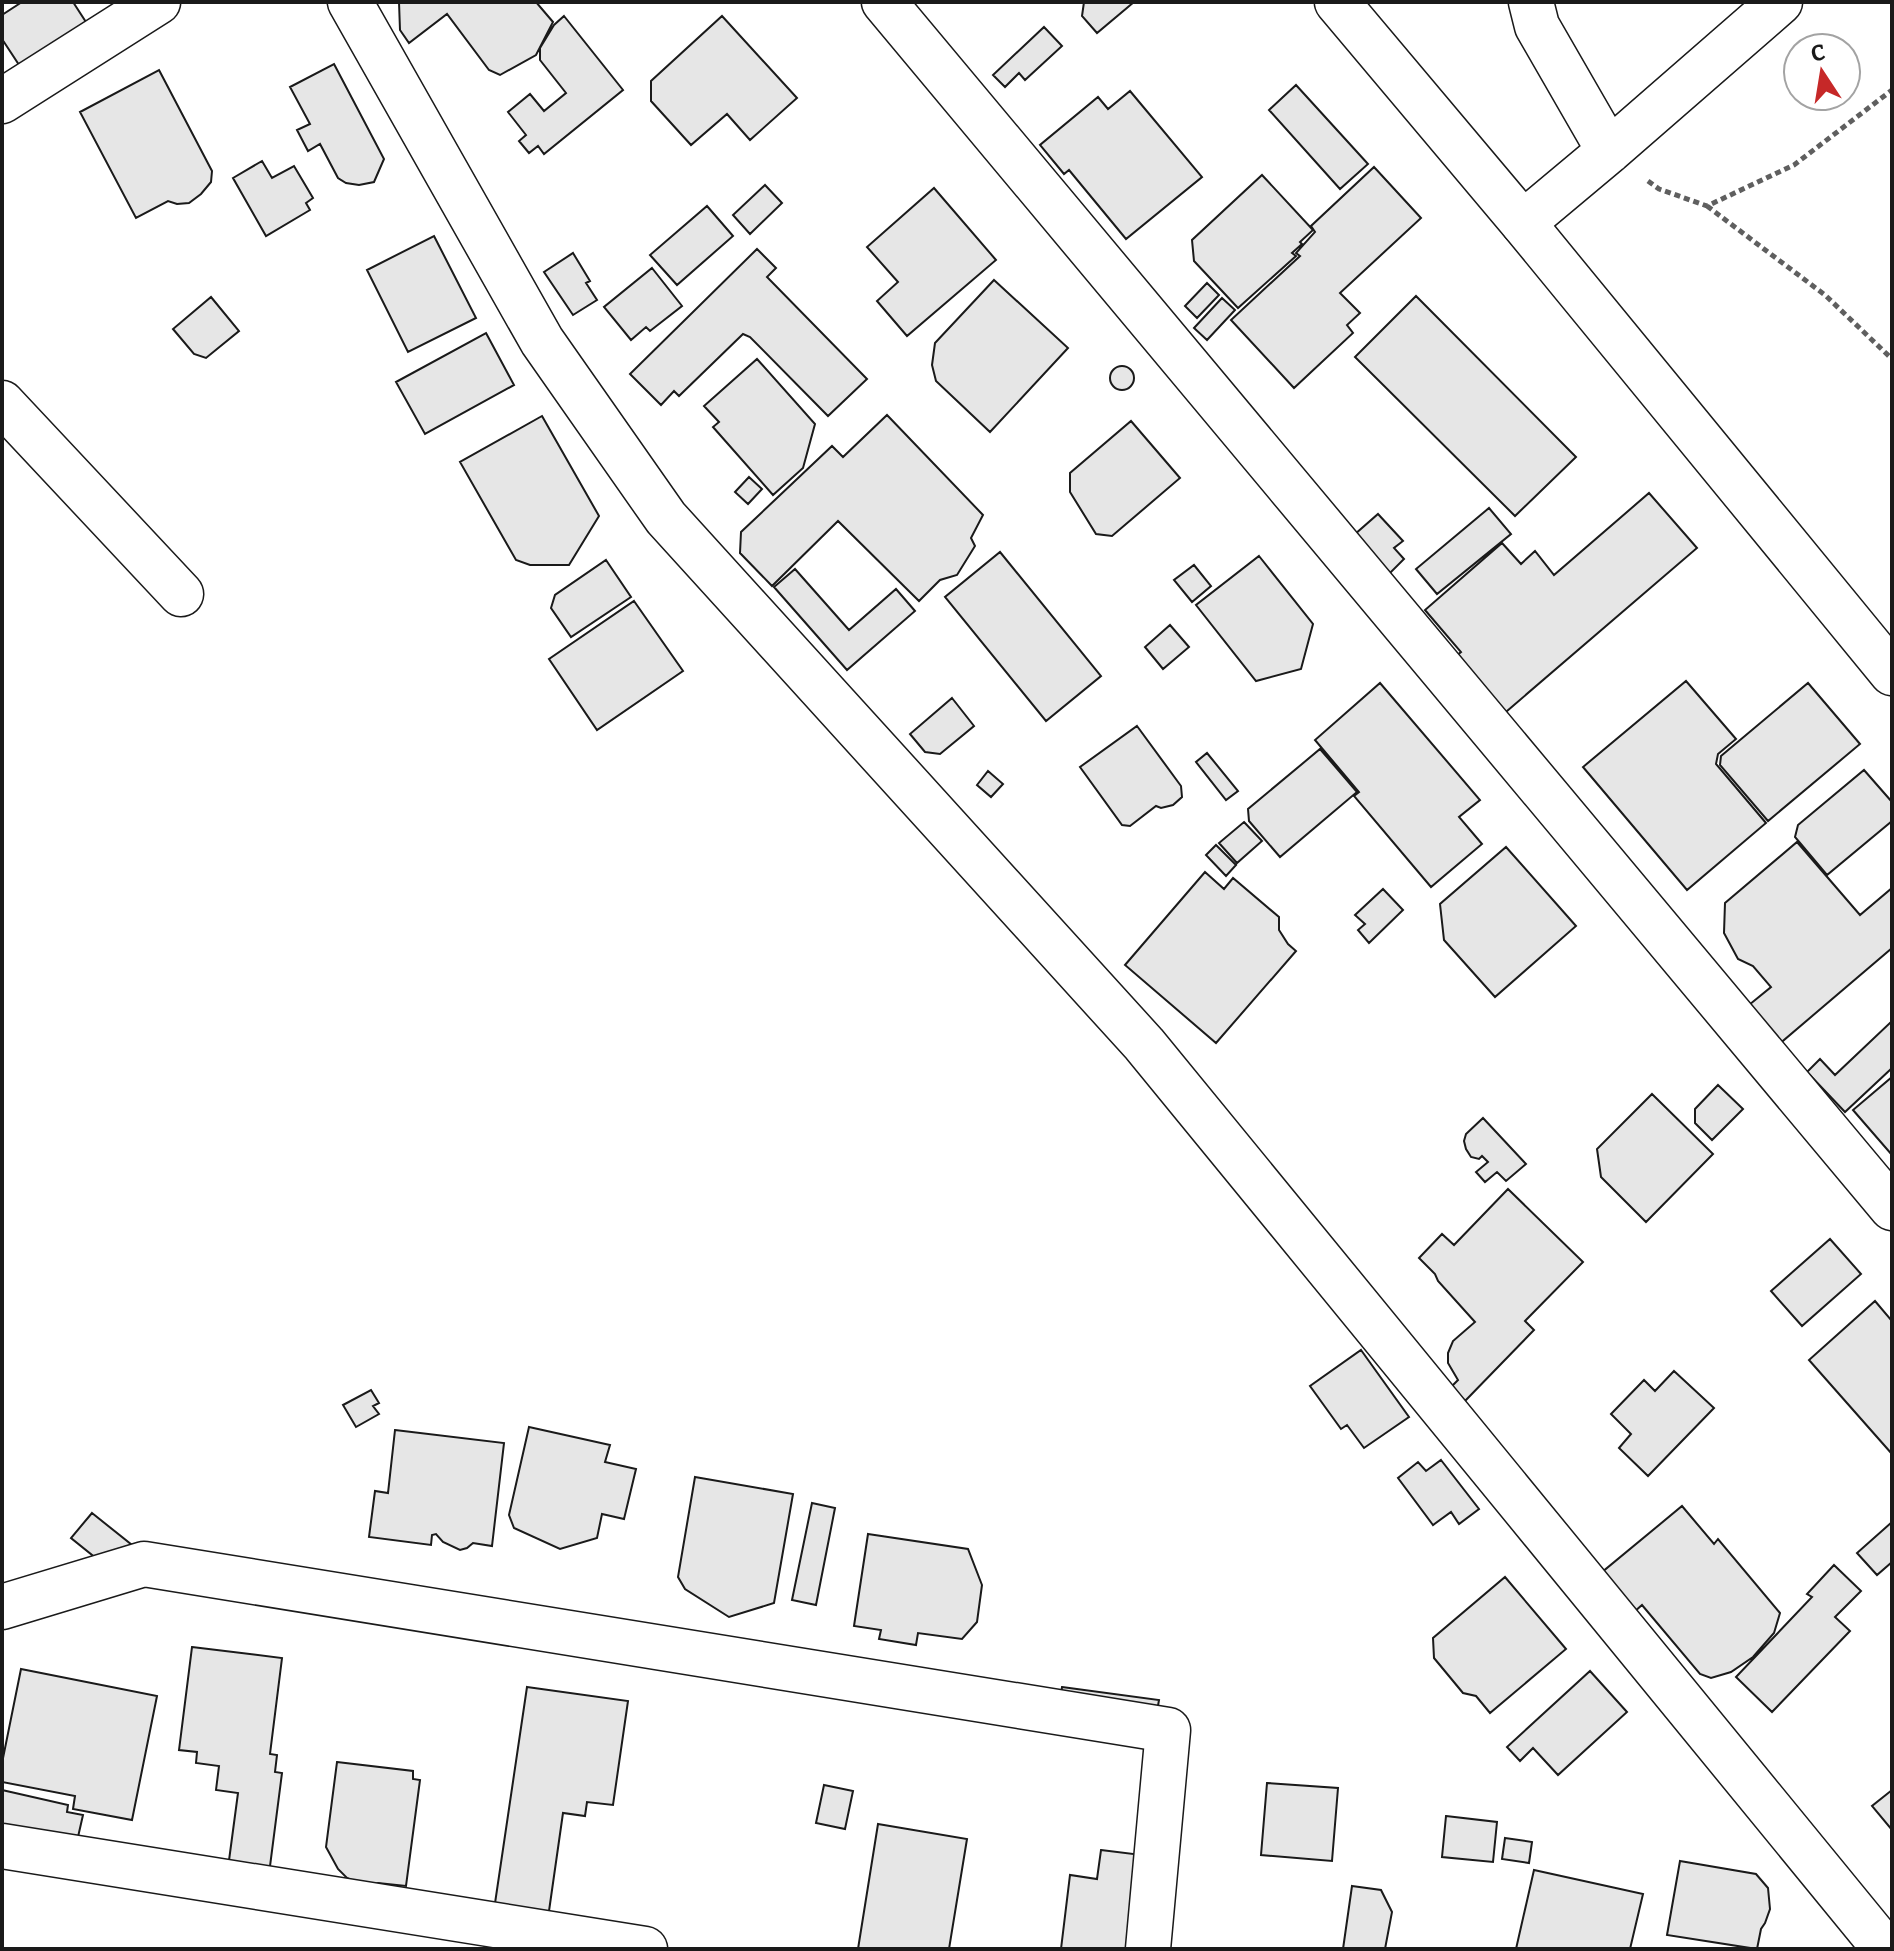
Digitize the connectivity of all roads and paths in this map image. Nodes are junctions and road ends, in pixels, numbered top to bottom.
1 (158, 2) edge
2 (350, 2) edge
3 (884, 2) edge
4 (1337, 2) edge
5 (1531, 2) edge
6 (1780, 2) edge
7 (1892, 90) edge
8 (2, 101) edge
9 (1609, 151) junction
10 (1707, 206) junction
11 (1523, 223) junction
12 (1892, 359) edge
13 (2, 403) edge
14 (181, 594) dead end
15 (1892, 673) edge
16 (1892, 1208) edge
17 (2, 1607) edge
18 (2, 1846) edge
19 (645, 1949) edge
20 (1148, 1949) edge
21 (1885, 1949) edge

1 - 8 street
2 - 21 street
3 - 16 street
4 - 11 street
5 - 9 street
6 - 9 street
7 - 10 path
9 - 10 path
9 - 11 street
10 - 12 path
11 - 15 street
13 - 14 street
17 - 20 street
18 - 19 street

